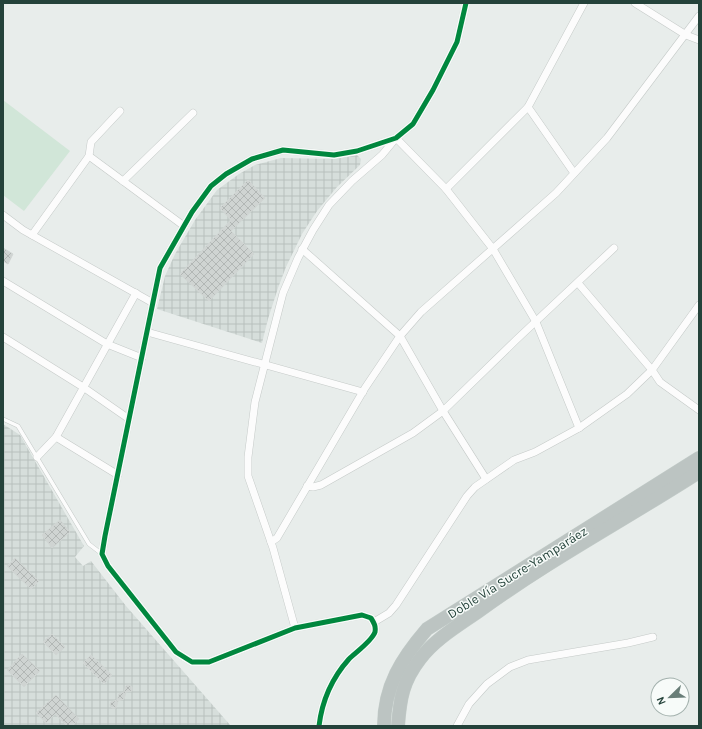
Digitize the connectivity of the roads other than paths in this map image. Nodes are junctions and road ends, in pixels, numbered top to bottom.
1 (466, 3) edge
2 (584, 3) edge
3 (635, 3) edge
4 (699, 16) edge
5 (686, 35) junction
6 (699, 40) edge
7 (528, 107) junction
8 (120, 111) dead end
9 (193, 113) dead end
10 (396, 138) junction
11 (89, 156) junction
12 (574, 173) junction
13 (123, 181) junction
14 (446, 189) junction
15 (3, 215) edge
16 (184, 226) junction
17 (32, 235) junction
18 (614, 248) dead end
19 (302, 249) junction
20 (493, 249) junction
21 (3, 281) edge
22 (578, 283) junction
23 (136, 293) junction
24 (153, 303) junction
25 (699, 305) edge
26 (536, 322) junction
27 (147, 332) junction
28 (400, 336) junction
29 (3, 337) edge
30 (108, 344) junction
31 (142, 358) junction
32 (264, 365) junction
33 (652, 370) junction
34 (83, 387) junction
35 (363, 392) junction
36 (699, 410) edge
37 (443, 412) junction
38 (3, 419) edge
39 (129, 419) junction
40 (579, 428) junction
41 (56, 437) junction
42 (37, 457) junction
43 (699, 458) edge
44 (699, 472) edge
45 (118, 475) junction
46 (486, 479) junction
47 (307, 486) junction
48 (271, 542) junction
49 (102, 554) junction
50 (374, 622) junction
51 (295, 628) junction
52 (653, 637) dead end
53 (319, 726) edge
54 (384, 726) edge
55 (398, 726) edge
56 (457, 726) edge

1 - 10 street
2 - 7 street
3 - 5 street
4 - 5 street
5 - 6 street
5 - 12 street
7 - 12 street
7 - 14 street
8 - 11 street
9 - 13 street
10 - 14 street
10 - 16 street
10 - 19 street
11 - 13 street
11 - 17 street
12 - 20 street
13 - 16 street
14 - 20 street
15 - 17 street
16 - 24 street
17 - 23 street
18 - 22 street
19 - 28 street
19 - 32 street
20 - 26 street
20 - 28 street
21 - 30 street
22 - 26 street
22 - 33 street
23 - 24 street
23 - 30 street
24 - 27 street
25 - 33 street
26 - 37 street
26 - 40 street
27 - 31 street
27 - 32 street
28 - 35 street
28 - 37 street
29 - 34 street
30 - 31 street
30 - 34 street
31 - 39 street
32 - 35 street
32 - 48 street
33 - 36 street
33 - 40 street
34 - 39 street
34 - 41 street
35 - 47 street
37 - 46 street
37 - 47 street
38 - 42 lane
39 - 45 street
40 - 46 street
41 - 42 street
41 - 45 street
42 - 49 lane
43 - 54 highway, Doble Vía Sucre-Yamparáez
44 - 55 highway, Doble Vía Sucre-Yamparáez
45 - 49 street
46 - 50 street
47 - 48 street
48 - 51 street
49 - 51 street
50 - 51 street
50 - 53 street
52 - 56 street

